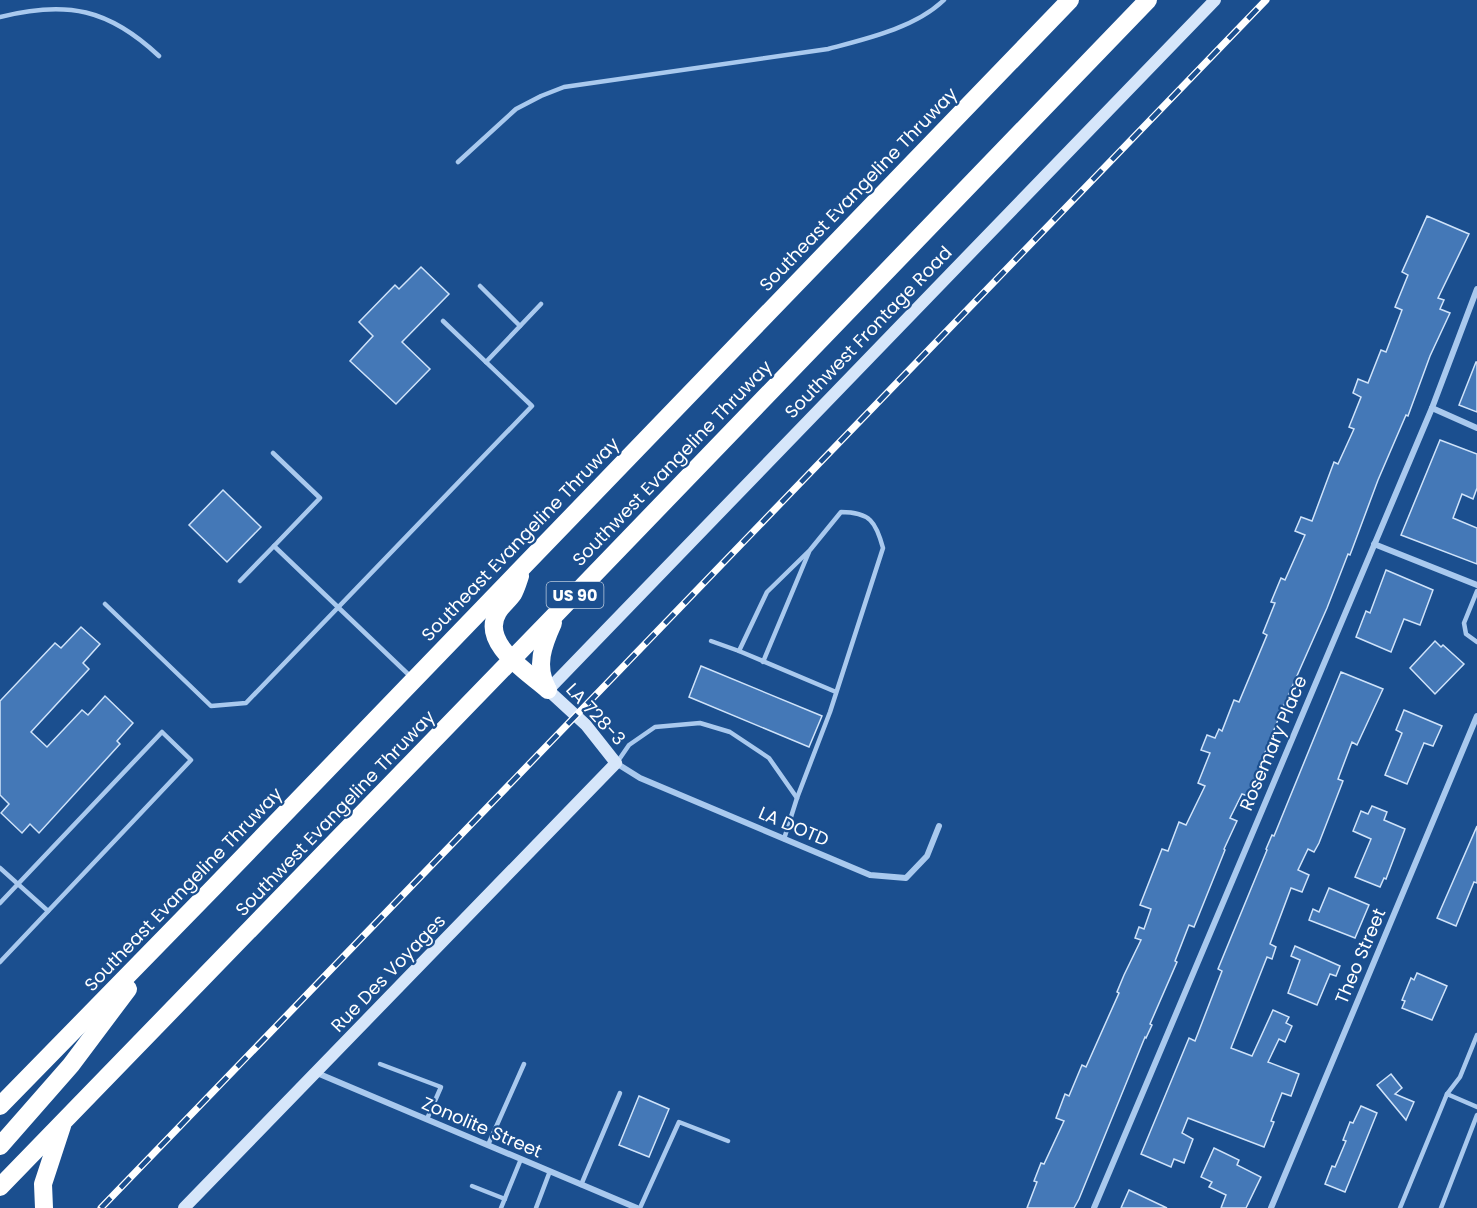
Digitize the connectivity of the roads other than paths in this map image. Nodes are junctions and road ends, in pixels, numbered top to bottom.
1 (944, 0) edge
2 (1070, 0) edge
3 (1148, 0) edge
4 (1215, 0) edge
5 (0, 17) edge
6 (159, 56) dead end
7 (458, 162) dead end
8 (480, 286) dead end
9 (1477, 289) edge
10 (541, 304) dead end
11 (443, 321) dead end
12 (520, 326) junction
13 (486, 362) junction
14 (1432, 408) junction
15 (1477, 428) edge
16 (273, 453) dead end
17 (1374, 544) junction
18 (274, 546) junction
19 (810, 550) junction
20 (525, 564) junction
21 (240, 581) dead end
22 (1477, 585) edge
23 (1477, 591) edge
24 (105, 604) dead end
25 (338, 607) junction
26 (556, 614) junction
27 (711, 641) dead end
28 (1477, 642) edge
29 (739, 651) junction
30 (513, 659) junction
31 (763, 662) junction
32 (414, 680) junction
33 (548, 690) junction
34 (836, 692) junction
35 (1477, 716) edge
36 (616, 763) junction
37 (797, 798) junction
38 (939, 826) dead end
39 (784, 839) junction
40 (0, 868) edge
41 (18, 884) junction
42 (0, 903) edge
43 (48, 911) junction
44 (171, 932) junction
45 (0, 962) edge
46 (1477, 1035) edge
47 (380, 1064) dead end
48 (524, 1064) dead end
49 (317, 1073) junction
50 (621, 1093) dead end
51 (1447, 1095) junction
52 (0, 1106) edge
53 (1477, 1107) edge
54 (1477, 1115) edge
55 (427, 1119) junction
56 (64, 1121) junction
57 (728, 1141) dead end
58 (488, 1145) junction
59 (0, 1146) edge
60 (520, 1159) junction
61 (550, 1172) junction
62 (581, 1185) junction
63 (472, 1186) dead end
64 (0, 1187) edge
65 (505, 1199) junction
66 (622, 1205) edge
67 (44, 1208) edge
68 (184, 1208) edge
69 (501, 1208) edge
70 (536, 1208) edge
71 (638, 1208) edge
72 (1094, 1208) edge
73 (1271, 1208) edge
74 (1400, 1208) edge
75 (1441, 1208) edge

1 - 7 lane
2 - 20 highway, Southeast Evangeline Thruway
3 - 26 highway, Southwest Evangeline Thruway / US 90
4 - 33 main road, Southwest Frontage Road
5 - 6 lane
8 - 12 lane
9 - 14 street, Rosemary Place
10 - 12 lane
11 - 13 lane
12 - 13 lane
13 - 25 lane
14 - 15 street
14 - 17 street, Rosemary Place
16 - 18 lane
17 - 22 street
17 - 72 street, Rosemary Place
18 - 21 lane
18 - 25 lane
19 - 29 lane
19 - 31 lane
19 - 34 lane
20 - 30 highway
20 - 32 highway, Southeast Evangeline Thruway
23 - 28 lane
24 - 25 lane
25 - 32 lane
26 - 30 highway, Southwest Evangeline Thruway / US 90
26 - 33 highway
27 - 29 lane
29 - 31 lane
30 - 33 highway
30 - 56 highway, Southwest Evangeline Thruway / US 90
31 - 34 lane
32 - 44 highway, Southeast Evangeline Thruway
33 - 36 main road, LA 728-3
34 - 37 lane
35 - 73 street, Theo Street
36 - 37 lane
36 - 39 street, LA DOTD
36 - 49 main road, Rue Des Voyages
37 - 39 lane
38 - 39 street, LA DOTD
40 - 41 lane
41 - 42 lane
41 - 43 lane
41 - 43 lane
43 - 45 lane
44 - 52 highway, Southeast Evangeline Thruway
44 - 59 highway
46 - 51 lane
47 - 55 lane
48 - 58 lane
49 - 55 street, Zonolite Street
49 - 68 main road, Rue Des Voyages
50 - 62 lane
51 - 53 lane
51 - 74 lane
54 - 75 lane
55 - 58 street, Zonolite Street
56 - 64 highway, Southwest Evangeline Thruway / US 90
56 - 67 highway
57 - 71 lane
58 - 60 street, Zonolite Street
60 - 61 street, Zonolite Street
60 - 65 lane
61 - 62 street, Zonolite Street
61 - 70 lane
62 - 66 street, Zonolite Street
63 - 65 lane
65 - 69 lane
66 - 71 street, Zonolite Street

